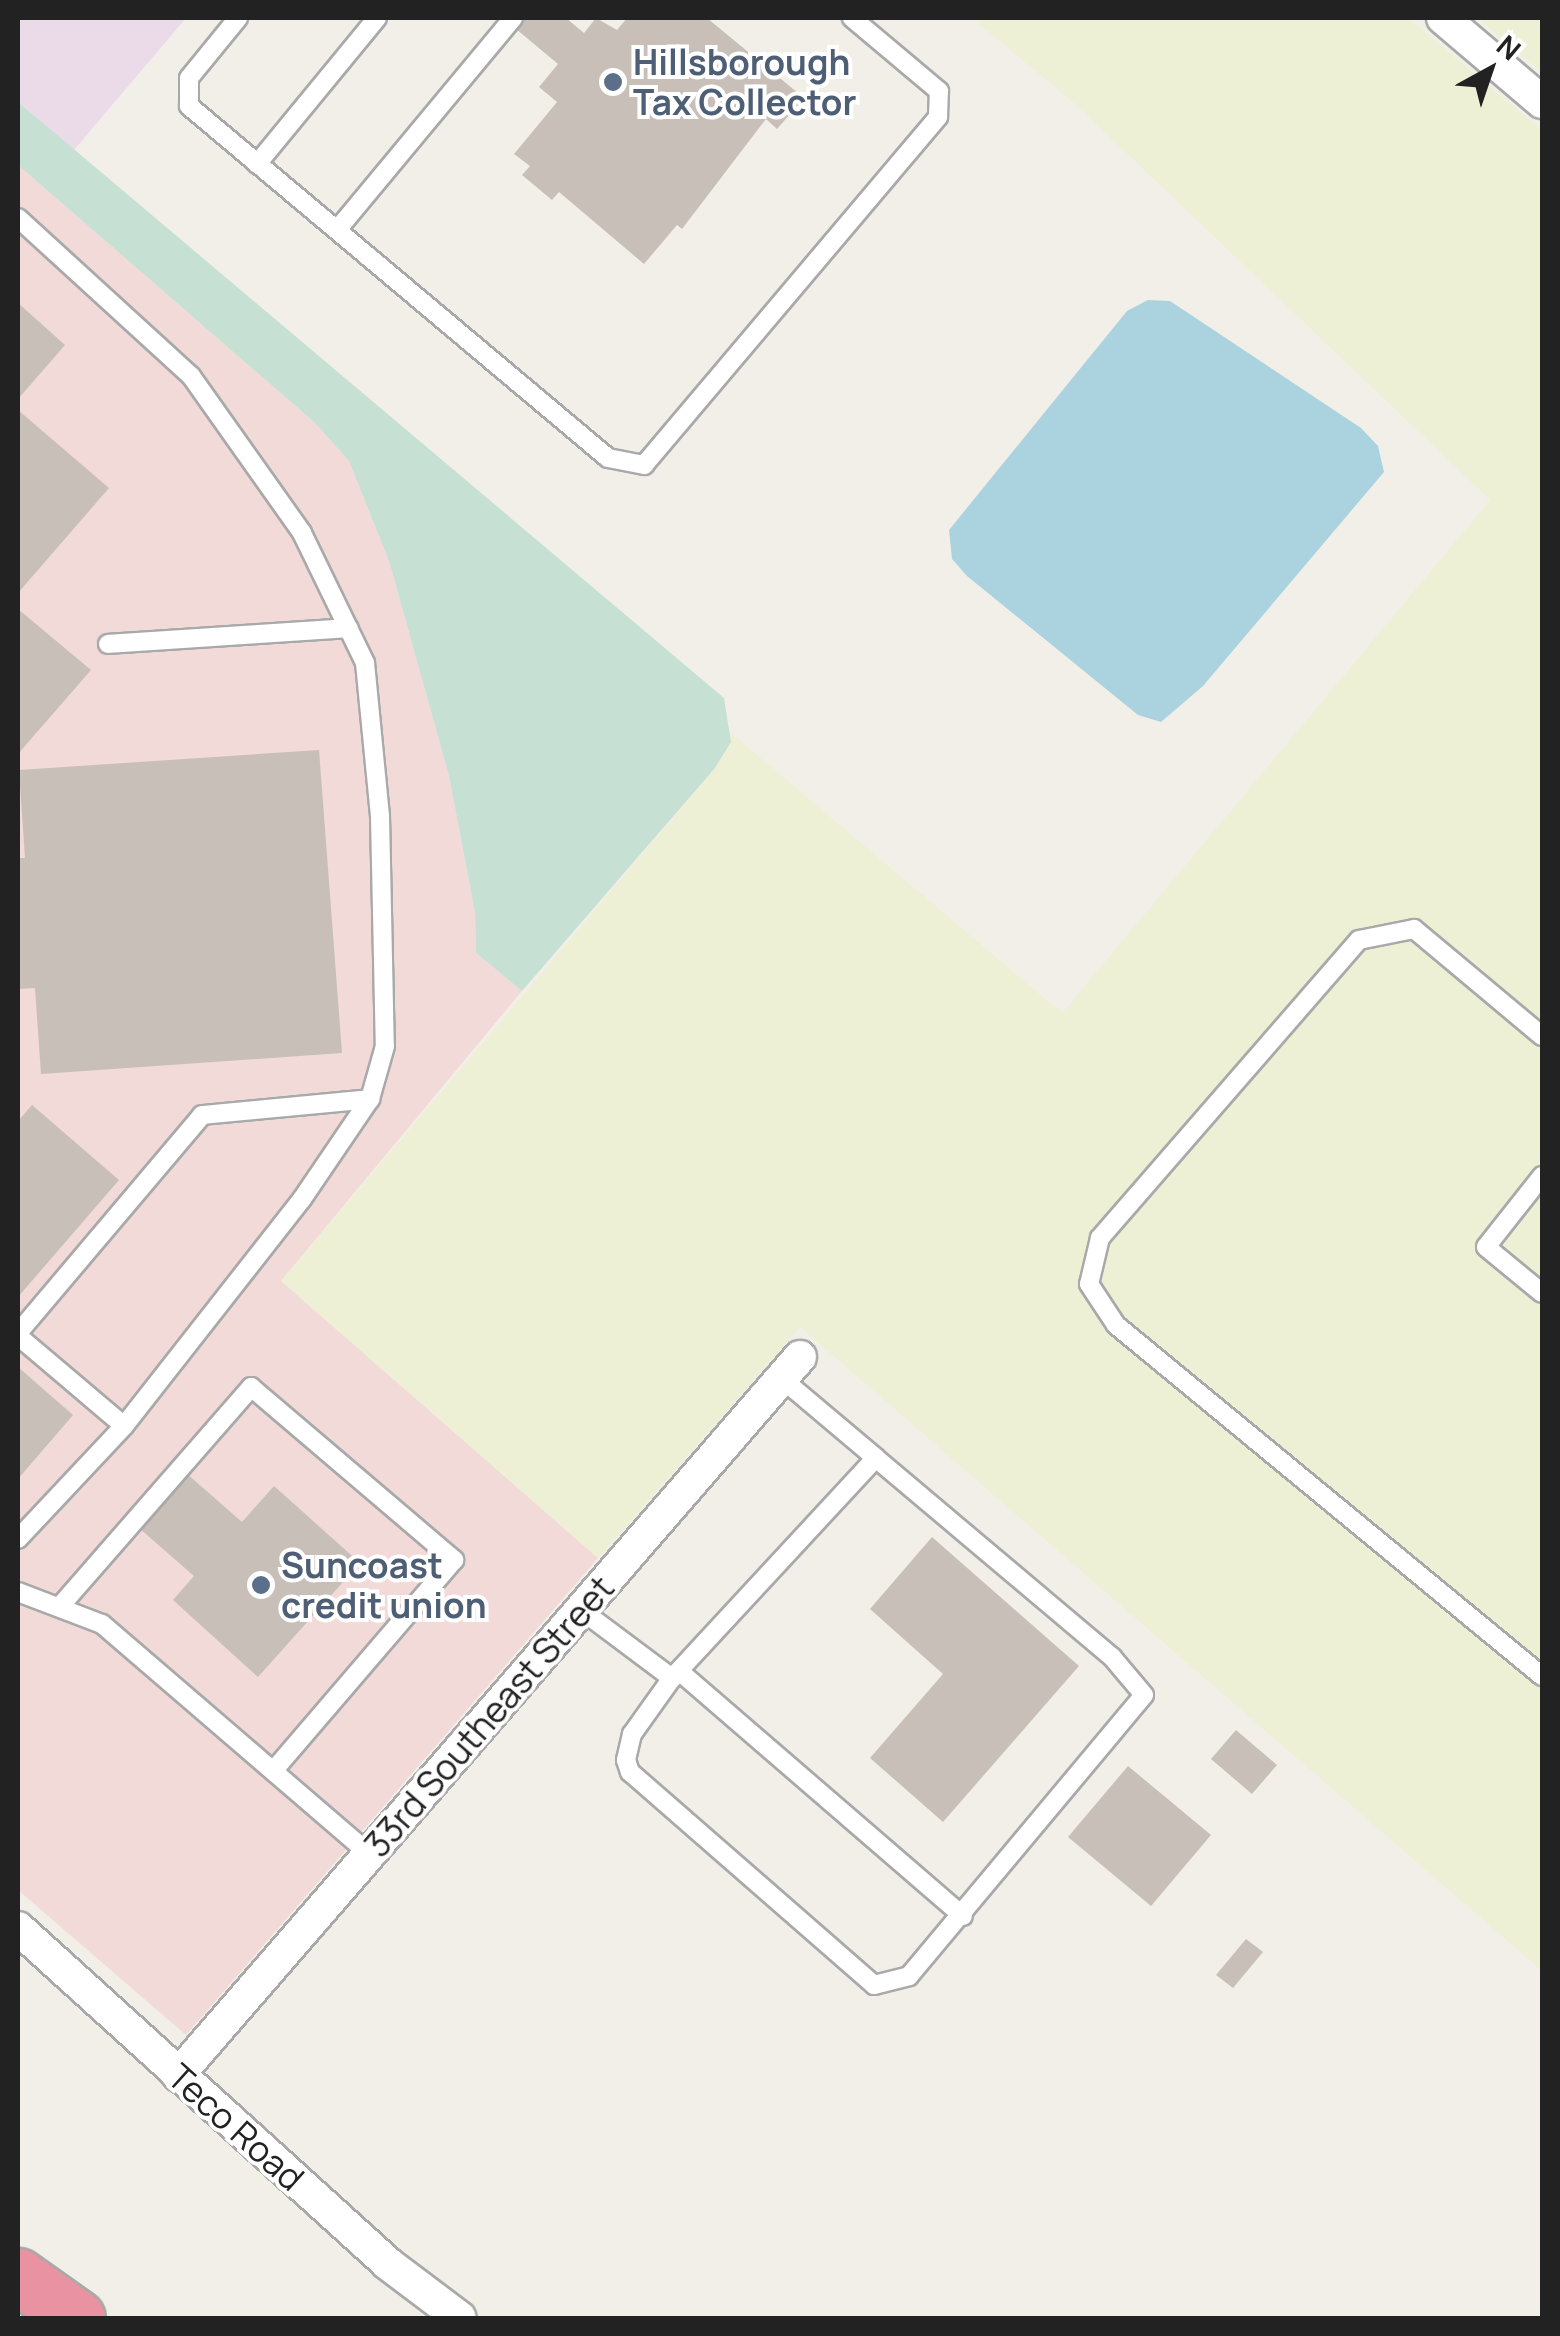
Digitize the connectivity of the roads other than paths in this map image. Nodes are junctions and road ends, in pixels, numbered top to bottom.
1 (238, 18) edge
2 (377, 18) edge
3 (514, 18) edge
4 (852, 18) edge
5 (1443, 18) edge
6 (1542, 102) edge
7 (258, 164) junction
8 (18, 218) edge
9 (337, 230) junction
10 (348, 628) junction
11 (108, 644) dead end
12 (1542, 1036) edge
13 (370, 1098) junction
14 (1542, 1176) edge
15 (1542, 1293) edge
16 (18, 1334) edge
17 (790, 1367) joint
18 (124, 1426) junction
19 (876, 1458) junction
20 (18, 1539) edge
21 (18, 1592) edge
22 (62, 1604) junction
23 (580, 1610) junction
24 (676, 1675) junction
25 (1542, 1675) edge
26 (273, 1771) junction
27 (369, 1854) junction
28 (963, 1916) junction
29 (18, 1928) edge
30 (178, 2075) junction
31 (18, 2276) edge
32 (77, 2318) edge
33 (460, 2318) edge

1 - 7 lane
2 - 7 lane
3 - 9 lane
4 - 9 lane
5 - 6 street
7 - 9 lane
8 - 10 lane
10 - 11 lane
10 - 13 lane
12 - 25 lane
13 - 16 lane
13 - 18 lane
14 - 15 lane
16 - 18 lane
17 - 19 lane
17 - 23 street, 33rd Southeast Street
18 - 20 lane
19 - 24 lane
19 - 28 lane
21 - 22 lane
22 - 26 lane
22 - 26 lane
23 - 24 lane
23 - 27 street, 33rd Southeast Street
24 - 28 lane
24 - 28 lane
26 - 27 lane
27 - 30 street, 33rd Southeast Street
29 - 30 street, Teco Road
30 - 33 street, Teco Road
31 - 32 highway

